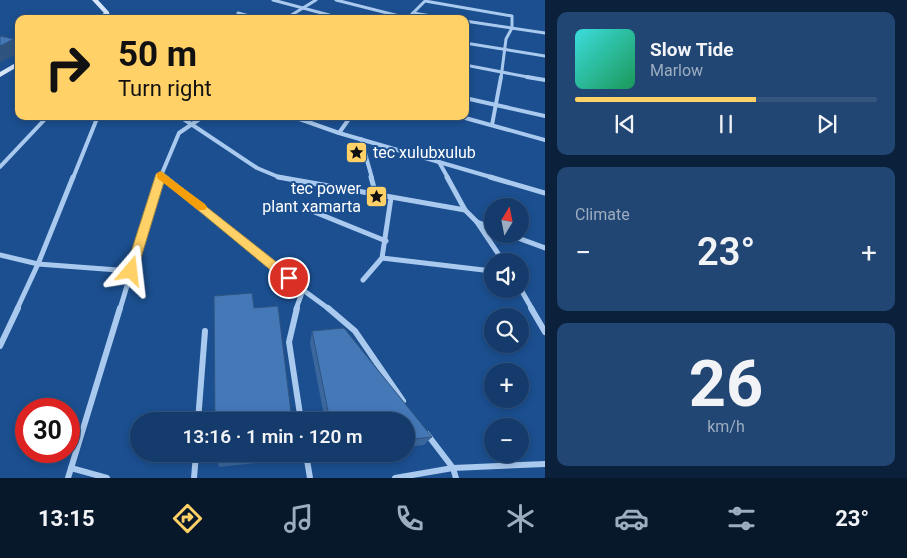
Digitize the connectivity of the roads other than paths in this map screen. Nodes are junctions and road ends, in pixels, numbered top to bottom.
1 (95, 0) edge
2 (273, 0) edge
3 (316, 0) edge
4 (336, 0) edge
5 (302, 8) junction
6 (107, 13) joint
7 (238, 13) dead end
8 (413, 13) joint
9 (103, 15) edge
10 (245, 15) edge
11 (291, 15) edge
12 (329, 15) edge
13 (392, 15) edge
14 (425, 15) edge
15 (469, 22) edge
16 (512, 28) junction
17 (544, 33) edge
18 (469, 44) edge
19 (505, 50) junction
20 (544, 56) edge
21 (15, 66) edge
22 (469, 66) edge
23 (502, 72) junction
24 (0, 75) edge
25 (544, 80) edge
26 (469, 99) edge
27 (496, 104) junction
28 (544, 116) edge
29 (469, 119) edge
30 (44, 120) edge
31 (96, 120) edge
32 (184, 120) edge
33 (197, 120) edge
34 (302, 120) edge
35 (348, 120) edge
36 (190, 124) junction
37 (492, 125) junction
38 (339, 133) junction
39 (361, 139) junction
40 (544, 140) edge
41 (439, 162) junction
42 (0, 167) edge
43 (161, 174) junction
44 (544, 193) edge
45 (376, 195) junction
46 (391, 198) junction
47 (307, 209) dead end
48 (465, 210) junction
49 (477, 222) junction
50 (484, 225) edge
51 (386, 241) junction
52 (529, 242) edge
53 (544, 248) edge
54 (498, 253) edge
55 (0, 255) edge
56 (382, 258) junction
57 (38, 264) junction
58 (484, 270) edge
59 (131, 271) junction
60 (363, 280) dead end
61 (303, 290) junction
62 (526, 298) edge
63 (544, 330) edge
64 (205, 331) dead end
65 (0, 346) edge
66 (406, 407) edge
67 (199, 412) edge
68 (300, 412) edge
69 (423, 430) edge
70 (195, 462) edge
71 (307, 462) edge
72 (544, 464) edge
73 (71, 468) junction
74 (453, 468) junction
75 (68, 478) edge
76 (107, 478) edge
77 (194, 478) edge
78 (310, 478) edge
79 (395, 478) edge
80 (456, 478) edge

1 - 6 main road
2 - 5 street
3 - 5 street
4 - 13 street
5 - 11 street
5 - 12 street
6 - 9 main road
7 - 10 street
8 - 14 street
8 - 16 street
15 - 16 street
16 - 17 street
16 - 19 street
18 - 19 street
19 - 20 street
19 - 23 street
21 - 24 main road
22 - 23 street
23 - 25 street
23 - 27 street
26 - 27 street
27 - 28 street
27 - 37 street
29 - 37 street
30 - 42 street
31 - 57 street
32 - 36 street
33 - 36 street
34 - 38 street
35 - 38 street
36 - 43 street
36 - 45 street
37 - 40 street
38 - 39 street
39 - 41 street
39 - 45 street
41 - 44 street
41 - 48 street
43 - 59 street
43 - 61 street
45 - 46 street
46 - 48 street
46 - 51 street
47 - 51 street
48 - 49 street
49 - 50 street
49 - 54 street
51 - 56 street
52 - 53 street
55 - 57 street
56 - 58 street
56 - 60 street
57 - 59 street
57 - 65 street
59 - 73 street
61 - 66 street
61 - 68 street
62 - 63 street
64 - 67 street
69 - 74 street
70 - 77 street
71 - 78 street
72 - 74 street
73 - 75 street
73 - 76 street
74 - 79 street
74 - 80 street

